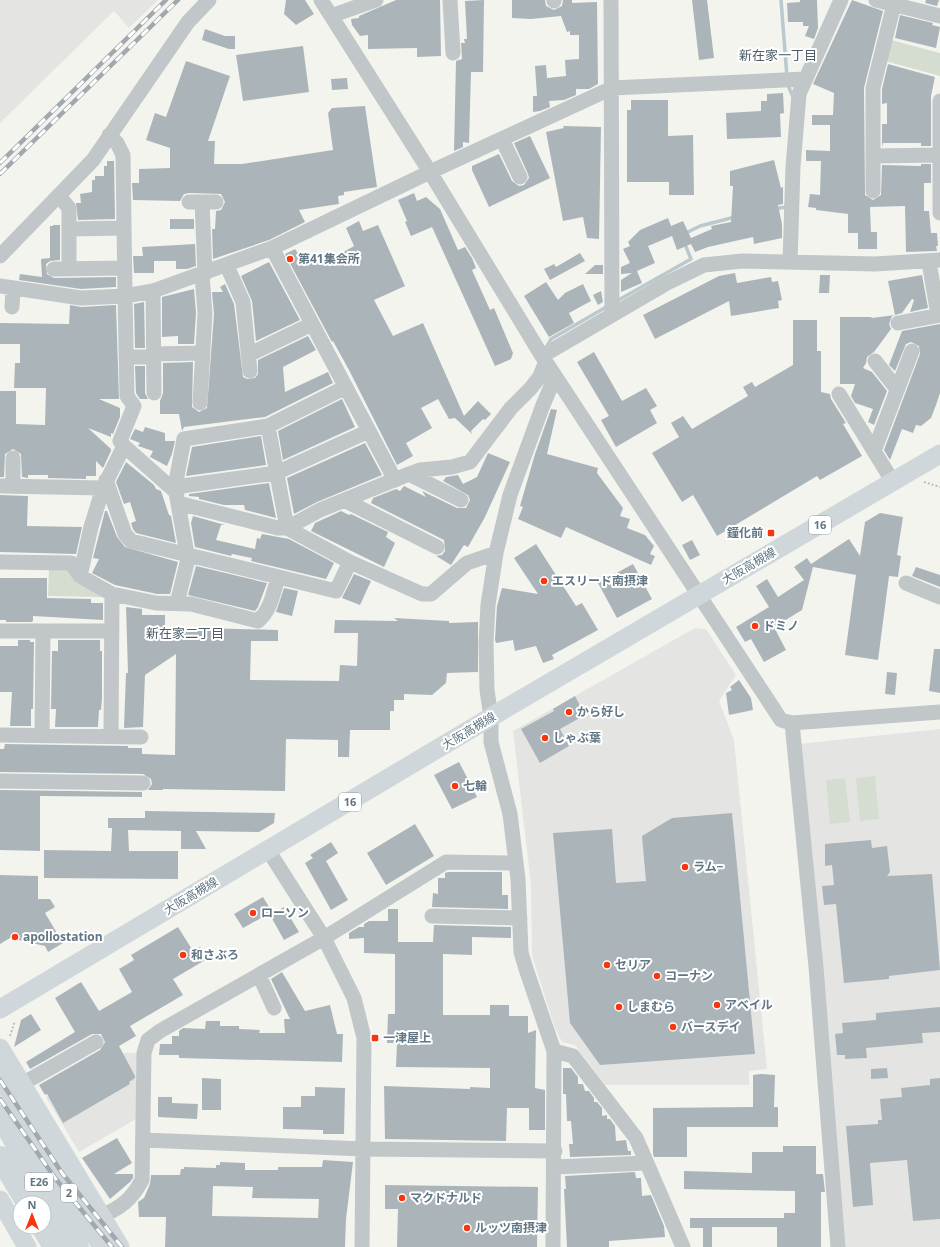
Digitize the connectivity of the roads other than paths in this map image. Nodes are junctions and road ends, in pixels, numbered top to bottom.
1 (209, 0) edge
2 (321, 0) edge
3 (376, 0) edge
4 (450, 0) edge
5 (611, 0) edge
6 (841, 0) edge
7 (876, 0) edge
8 (894, 4) junction
9 (331, 16) junction
10 (940, 16) edge
11 (453, 53) dead end
12 (793, 79) junction
13 (612, 94) junction
14 (940, 102) edge
15 (940, 107) edge
16 (109, 135) junction
17 (502, 139) junction
18 (940, 155) edge
19 (873, 156) junction
20 (430, 172) junction
21 (520, 177) dead end
22 (873, 191) dead end
23 (58, 196) junction
24 (202, 202) dead end
25 (940, 213) edge
26 (124, 228) junction
27 (69, 229) junction
28 (272, 248) junction
29 (0, 256) edge
30 (935, 261) edge
31 (790, 262) junction
32 (227, 266) junction
33 (124, 268) junction
34 (54, 269) dead end
35 (70, 269) junction
36 (203, 274) junction
37 (6, 288) edge
38 (153, 291) junction
39 (125, 296) junction
40 (12, 307) dead end
41 (612, 308) junction
42 (939, 315) edge
43 (898, 323) dead end
44 (312, 324) junction
45 (912, 351) dead end
46 (203, 353) junction
47 (248, 355) junction
48 (154, 356) junction
49 (126, 357) junction
50 (875, 361) dead end
51 (548, 366) junction
52 (250, 371) dead end
53 (346, 387) junction
54 (897, 389) junction
55 (154, 392) dead end
56 (839, 394) dead end
57 (200, 403) dead end
58 (268, 426) junction
59 (369, 431) junction
60 (124, 446) junction
61 (874, 451) junction
62 (940, 454) edge
63 (13, 458) dead end
64 (276, 473) junction
65 (410, 474) junction
66 (395, 480) junction
67 (893, 482) junction
68 (105, 484) junction
69 (6, 486) edge
70 (177, 494) junction
71 (461, 500) dead end
72 (346, 501) junction
73 (287, 528) junction
74 (437, 547) dead end
75 (496, 553) junction
76 (188, 554) junction
77 (0, 562) edge
78 (350, 562) junction
79 (80, 576) junction
80 (278, 578) junction
81 (906, 583) dead end
82 (112, 594) junction
83 (700, 595) junction
84 (940, 597) edge
85 (177, 603) junction
86 (0, 631) edge
87 (112, 631) junction
88 (43, 632) junction
89 (940, 712) edge
90 (491, 717) junction
91 (792, 723) junction
92 (0, 735) edge
93 (42, 736) junction
94 (111, 737) junction
95 (141, 737) dead end
96 (0, 781) edge
97 (143, 784) dead end
98 (268, 850) junction
99 (516, 863) junction
100 (432, 916) dead end
101 (520, 918) junction
102 (324, 938) junction
103 (259, 975) junction
104 (274, 1008) dead end
105 (0, 1009) edge
106 (96, 1042) dead end
107 (0, 1048) edge
108 (554, 1051) junction
109 (0, 1075) edge
110 (22, 1084) junction
111 (0, 1116) edge
112 (143, 1140) junction
113 (364, 1148) junction
114 (555, 1151) junction
115 (0, 1157) edge
116 (646, 1163) junction
117 (555, 1167) junction
118 (22, 1195) edge
119 (0, 1200) edge
120 (100, 1216) junction
121 (0, 1224) edge
122 (47, 1235) edge
123 (14, 1247) edge
124 (27, 1247) edge
125 (54, 1247) edge
126 (78, 1247) edge
127 (102, 1247) edge
128 (120, 1247) edge
129 (362, 1247) edge
130 (553, 1247) edge
131 (683, 1247) edge
132 (838, 1247) edge

1 - 16 street
2 - 9 street
3 - 9 street
4 - 11 street
5 - 13 street
6 - 12 street
7 - 8 street
8 - 10 street
8 - 19 street
9 - 20 street
12 - 13 street
12 - 31 street
13 - 17 street
13 - 41 street
14 - 15 street
15 - 18 street
16 - 23 street
16 - 26 street
17 - 20 street
17 - 21 street
18 - 19 street
18 - 25 street
19 - 22 street
20 - 28 street
20 - 51 street
23 - 27 street
23 - 29 street
24 - 36 street
26 - 27 street
26 - 33 street
27 - 35 street
28 - 32 street
28 - 44 street
30 - 31 street
30 - 42 street
31 - 41 street
32 - 36 street
32 - 47 street
33 - 35 street
33 - 39 street
34 - 35 street
36 - 38 street
36 - 46 street
37 - 39 street
37 - 40 street
38 - 39 street
38 - 48 street
39 - 49 street
41 - 51 street
42 - 43 street
44 - 47 street
44 - 53 street
45 - 54 street
46 - 48 street
46 - 57 street
47 - 52 street
48 - 49 street
48 - 55 street
49 - 60 street
50 - 54 street
51 - 65 street
51 - 75 street
51 - 83 street
53 - 58 street
53 - 59 street
54 - 61 street
56 - 61 street
58 - 64 street
58 - 70 street
59 - 64 street
59 - 66 street
60 - 68 street
60 - 70 street
61 - 67 street
62 - 67 main road, 大阪高槻線 / 16
63 - 69 street
64 - 70 street
64 - 73 street
65 - 66 street
65 - 71 street
66 - 72 street
67 - 83 main road, 大阪高槻線 / 16
68 - 69 street
68 - 76 street
68 - 79 street
70 - 73 street
70 - 76 street
72 - 73 street
72 - 74 street
73 - 78 street
75 - 78 street
75 - 90 street
76 - 80 street
76 - 85 street
77 - 79 street
78 - 80 street
79 - 82 street
80 - 85 street
81 - 84 street
82 - 85 street
82 - 87 street
83 - 90 main road, 大阪高槻線 / 16
83 - 91 street
86 - 88 street
87 - 88 street
87 - 94 street
88 - 93 street
89 - 91 street
90 - 98 main road, 大阪高槻線 / 16
90 - 99 street
91 - 132 street
92 - 93 street
93 - 94 street
94 - 95 street
96 - 97 street
98 - 102 street
98 - 105 main road, 大阪高槻線 / 16
99 - 101 street
99 - 102 street
100 - 101 street
101 - 108 street
102 - 103 street
102 - 113 street
103 - 104 street
103 - 112 street
106 - 110 street
107 - 110 main road
108 - 114 street
108 - 116 street
109 - 127 main road, 2
110 - 120 main road
111 - 126 highway, E26
112 - 113 street
112 - 120 street
113 - 114 street
113 - 129 street
114 - 117 street
115 - 118 highway, E26
116 - 117 street
116 - 131 street
117 - 130 street
119 - 124 main road
120 - 128 main road
121 - 123 main road
122 - 125 highway

